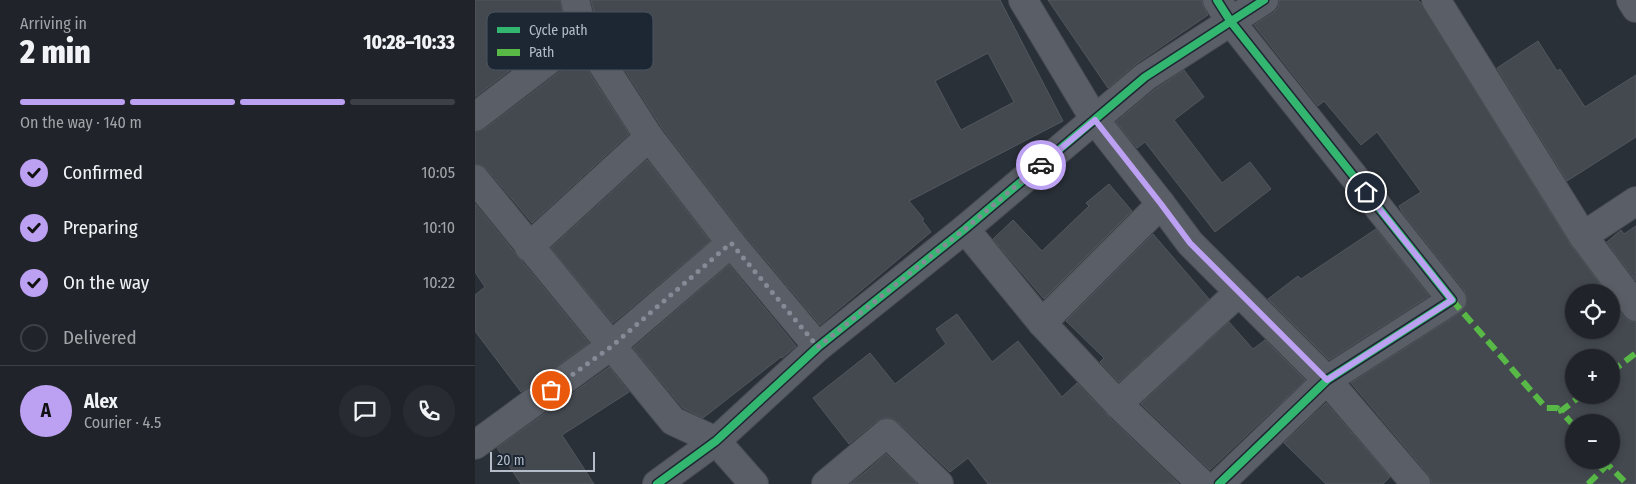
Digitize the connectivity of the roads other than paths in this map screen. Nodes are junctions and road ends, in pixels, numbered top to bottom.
1 (1023, 0) edge
2 (1264, 0) edge
3 (1436, 0) edge
4 (1631, 0) edge
5 (1636, 8) edge
6 (1224, 11) edge
7 (536, 70) edge
8 (606, 70) edge
9 (475, 117) edge
10 (1095, 120) junction
11 (649, 137) junction
12 (475, 179) edge
13 (1636, 201) edge
14 (1161, 204) junction
15 (965, 229) junction
16 (1583, 236) junction
17 (731, 243) junction
18 (529, 247) junction
19 (1239, 292) junction
20 (1636, 307) edge
21 (1042, 323) junction
22 (612, 346) junction
23 (818, 347) junction
24 (1327, 380) junction
25 (1118, 404) junction
26 (716, 441) junction
27 (475, 445) edge
28 (657, 484) edge
29 (754, 484) edge
30 (827, 484) edge
31 (939, 484) edge
32 (1202, 484) edge
33 (1219, 484) edge
34 (1416, 484) edge

1 - 10 street
2 - 6 street
3 - 16 street
4 - 5 street
6 - 10 street
6 - 24 street
7 - 9 street
8 - 11 street
10 - 14 street
10 - 15 street
11 - 17 street
11 - 18 street
12 - 18 street
13 - 16 street
14 - 19 street
14 - 21 street
15 - 21 street
15 - 23 street
16 - 20 street
17 - 22 street
17 - 23 street
18 - 22 street
19 - 24 street
19 - 25 street
21 - 25 street
22 - 26 street
22 - 27 street
23 - 26 street
24 - 33 street
24 - 34 street
25 - 32 street
26 - 28 street
26 - 29 street
30 - 31 street

